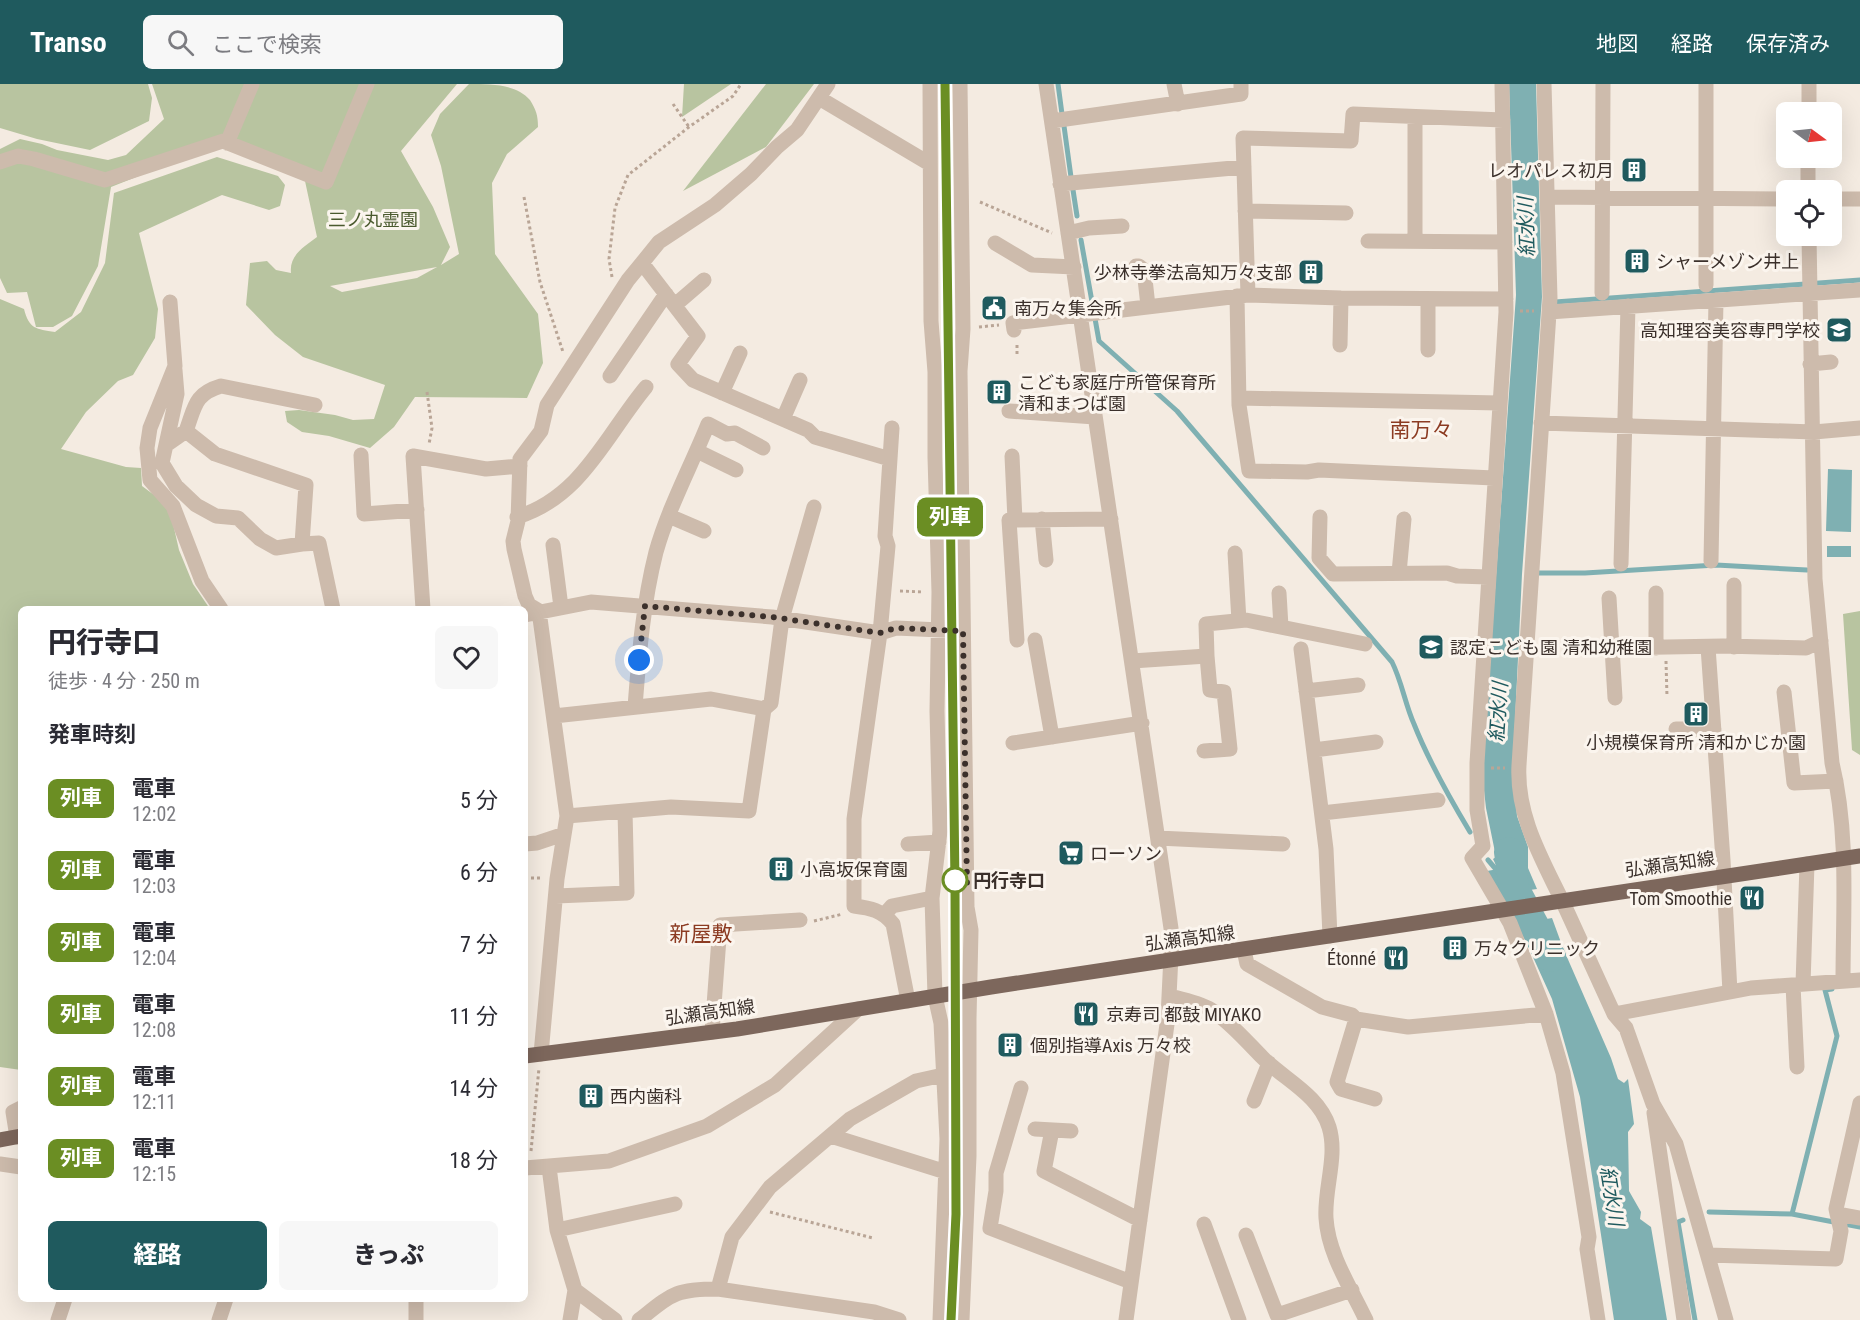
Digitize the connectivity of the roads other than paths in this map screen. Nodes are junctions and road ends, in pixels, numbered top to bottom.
1 (252, 84) edge
2 (367, 84) edge
3 (828, 84) edge
4 (960, 84) edge
5 (1046, 84) edge
6 (1174, 84) edge
7 (1241, 84) edge
8 (1502, 84) edge
9 (1544, 84) edge
10 (1604, 84) edge
11 (1706, 84) edge
12 (1809, 84) edge
13 (927, 86) edge
14 (819, 98) junction
15 (1809, 102) edge
16 (1178, 104) junction
17 (1416, 117) junction
18 (1503, 120) junction
19 (1052, 121) junction
20 (227, 142) junction
21 (0, 162) edge
22 (930, 164) junction
23 (1244, 167) junction
24 (1060, 184) junction
25 (1547, 197) junction
26 (1602, 198) junction
27 (1706, 198) junction
28 (1776, 199) edge
29 (1842, 199) edge
30 (1860, 199) edge
31 (1245, 211) junction
32 (1346, 213) dead end
33 (1122, 226) dead end
34 (1068, 233) junction
35 (1368, 241) dead end
36 (1415, 241) junction
37 (1505, 242) junction
38 (995, 243) dead end
39 (1809, 246) edge
40 (642, 263) junction
41 (1136, 266) dead end
42 (1074, 267) junction
43 (704, 280) dead end
44 (1706, 285) dead end
45 (1810, 287) junction
46 (1860, 290) edge
47 (1602, 293) dead end
48 (1242, 295) junction
49 (1341, 298) junction
50 (1428, 299) junction
51 (670, 300) junction
52 (1716, 300) junction
53 (170, 302) dead end
54 (1510, 305) junction
55 (1148, 306) junction
56 (1628, 306) junction
57 (1546, 311) junction
58 (1091, 314) junction
59 (1013, 327) road end
60 (1340, 345) dead end
61 (1428, 350) dead end
62 (740, 353) dead end
63 (1831, 362) dead end
64 (1810, 364) junction
65 (175, 366) junction
66 (610, 376) dead end
67 (800, 380) dead end
68 (646, 387) dead end
69 (722, 393) junction
70 (1239, 398) junction
71 (1500, 403) junction
72 (315, 405) dead end
73 (1010, 411) dead end
74 (1095, 417) junction
75 (783, 420) junction
76 (1541, 423) junction
77 (1625, 426) junction
78 (892, 428) dead end
79 (1860, 428) edge
80 (1714, 429) junction
81 (186, 431) junction
82 (1814, 432) junction
83 (166, 445) junction
84 (763, 448) dead end
85 (697, 451) junction
86 (362, 454) dead end
87 (1012, 456) dead end
88 (890, 459) junction
89 (520, 466) junction
90 (736, 470) dead end
91 (1494, 478) junction
92 (814, 507) dead end
93 (417, 510) junction
94 (669, 516) junction
95 (517, 517) junction
96 (1320, 517) dead end
97 (1015, 519) junction
98 (1042, 519) junction
99 (1111, 519) junction
100 (1404, 519) dead end
101 (704, 531) dead end
102 (302, 544) junction
103 (553, 545) dead end
104 (1235, 553) dead end
105 (1046, 560) dead end
106 (1711, 561) dead end
107 (1621, 564) dead end
108 (1399, 573) junction
109 (1488, 577) junction
110 (1734, 585) dead end
111 (1279, 592) dead end
112 (1656, 593) dead end
113 (1609, 598) dead end
114 (218, 606) edge
115 (332, 606) edge
116 (423, 606) edge
117 (645, 606) junction
118 (561, 607) junction
119 (532, 613) edge
120 (782, 619) junction
121 (1239, 621) junction
122 (1281, 627) junction
123 (937, 630) junction
124 (963, 631) junction
125 (880, 633) junction
126 (1017, 640) dead end
127 (1035, 640) dead end
128 (1821, 641) junction
129 (1365, 644) dead end
130 (1708, 647) junction
131 (1734, 647) junction
132 (1612, 648) junction
133 (1661, 648) junction
134 (1301, 649) dead end
135 (1207, 656) junction
136 (1132, 661) junction
137 (1358, 685) dead end
138 (1306, 691) junction
139 (1784, 692) dead end
140 (1615, 698) dead end
141 (634, 707) junction
142 (764, 709) junction
143 (554, 716) junction
144 (1142, 723) junction
145 (1676, 729) dead end
146 (1714, 729) junction
147 (1052, 737) junction
148 (1376, 742) dead end
149 (1013, 743) dead end
150 (1314, 750) junction
151 (1204, 751) dead end
152 (1836, 781) junction
153 (1438, 800) dead end
154 (626, 811) junction
155 (1322, 813) junction
156 (567, 816) junction
157 (564, 834) junction
158 (1158, 838) junction
159 (939, 842) junction
160 (528, 844) edge
161 (908, 844) dead end
162 (1283, 844) dead end
163 (1860, 856) edge
164 (1844, 858) junction
165 (1807, 864) junction
166 (1724, 876) junction
167 (556, 896) junction
168 (932, 898) junction
169 (1557, 901) junction
170 (1507, 910) junction
171 (885, 914) junction
172 (800, 920) road end
173 (1330, 936) junction
174 (1244, 950) junction
175 (1172, 961) junction
176 (1860, 980) edge
177 (1843, 981) junction
178 (1798, 984) junction
179 (969, 990) junction
180 (1730, 992) junction
181 (935, 996) junction
182 (1170, 996) junction
183 (908, 1001) junction
184 (858, 1009) junction
185 (1546, 1014) junction
186 (1614, 1014) junction
187 (1356, 1019) junction
188 (712, 1032) junction
189 (541, 1054) junction
190 (528, 1056) edge
191 (1269, 1064) junction
192 (1797, 1067) dead end
193 (943, 1075) junction
194 (1021, 1088) dead end
195 (1375, 1099) dead end
196 (1254, 1101) dead end
197 (1860, 1103) edge
198 (1653, 1104) junction
199 (18, 1110) edge
200 (1035, 1129) dead end
201 (1052, 1130) junction
202 (1071, 1131) dead end
203 (18, 1133) edge
204 (831, 1136) junction
205 (18, 1137) edge
206 (0, 1140) edge
207 (1855, 1150) edge
208 (0, 1164) edge
209 (18, 1167) edge
210 (549, 1167) junction
211 (528, 1168) edge
212 (946, 1172) junction
213 (675, 1204) dead end
214 (1860, 1218) edge
215 (1140, 1220) junction
216 (1838, 1220) junction
217 (1204, 1224) dead end
218 (557, 1230) junction
219 (1246, 1235) dead end
220 (1708, 1256) junction
221 (1131, 1282) junction
222 (718, 1289) junction
223 (575, 1290) junction
224 (1352, 1290) junction
225 (63, 1302) edge
226 (225, 1302) edge
227 (416, 1302) edge
228 (1278, 1317) edge
229 (58, 1320) edge
230 (219, 1320) edge
231 (416, 1320) edge
232 (570, 1320) edge
233 (615, 1320) edge
234 (639, 1320) edge
235 (899, 1320) edge
236 (940, 1320) edge
237 (962, 1320) edge
238 (1126, 1320) edge
239 (1239, 1320) edge
240 (1366, 1320) edge
241 (1598, 1320) edge
242 (1684, 1320) edge
243 (1726, 1320) edge

1 - 20 street
2 - 20 street
3 - 14 street
4 - 124 street
5 - 19 street
6 - 16 street
7 - 16 street
8 - 18 street
9 - 25 street
10 - 26 street
11 - 27 street
12 - 15 street
13 - 22 street
14 - 22 street
14 - 40 street
16 - 19 street
17 - 18 street
17 - 23 street
17 - 36 street
18 - 37 street
19 - 24 street
20 - 21 street
22 - 123 street
23 - 24 street
23 - 31 street
24 - 34 street
25 - 26 street
25 - 57 street
26 - 27 street
26 - 47 street
27 - 28 street
27 - 44 street
29 - 30 street
31 - 32 street
31 - 48 street
33 - 34 street
34 - 42 street
35 - 36 street
36 - 37 street
37 - 54 street
38 - 42 street
39 - 45 street
40 - 51 street
40 - 89 street
41 - 55 street
42 - 58 street
43 - 51 street
45 - 46 street
45 - 52 street
45 - 64 street
48 - 49 street
48 - 55 street
48 - 70 street
49 - 50 street
49 - 60 street
50 - 54 street
50 - 61 street
51 - 66 street
51 - 69 street
52 - 56 street
52 - 80 street
53 - 65 street
54 - 71 street
55 - 58 street
56 - 57 street
56 - 77 street
57 - 76 street
58 - 59 street
58 - 74 street
62 - 69 street
63 - 64 street
64 - 82 street
65 - 83 street
65 - 114 street
67 - 75 street
68 - 95 street
69 - 75 street
70 - 71 street
70 - 91 street
71 - 91 street
72 - 81 street
73 - 74 street
74 - 99 street
75 - 88 street
76 - 77 street
76 - 169 street
77 - 80 street
77 - 107 street
78 - 88 street
79 - 82 street
80 - 82 street
80 - 106 street
81 - 83 street
81 - 102 street
82 - 128 street
83 - 102 street
84 - 85 street
85 - 90 street
85 - 94 street
86 - 93 street
87 - 97 street
88 - 125 street
89 - 93 street
89 - 95 street
91 - 109 street
92 - 120 street
93 - 116 street
94 - 101 street
94 - 117 street
95 - 119 street
96 - 108 street
97 - 98 street
97 - 126 street
98 - 99 street
98 - 105 street
99 - 136 street
100 - 108 street
102 - 115 street
103 - 118 street
104 - 121 street
108 - 109 street
109 - 170 street
110 - 131 street
111 - 122 street
112 - 133 street
113 - 132 street
117 - 118 street
117 - 120 street
117 - 141 street
118 - 119 street
119 - 143 street
120 - 125 street
120 - 142 street
121 - 122 street
121 - 135 street
122 - 129 street
123 - 124 street
123 - 125 street
123 - 159 street
124 - 179 street
125 - 171 street
127 - 147 street
128 - 131 street
128 - 152 street
130 - 131 street
130 - 133 street
130 - 146 street
132 - 133 street
132 - 140 street
134 - 138 street
135 - 136 street
135 - 151 street
136 - 144 street
137 - 138 street
138 - 150 street
139 - 152 street
141 - 142 street
141 - 143 street
142 - 154 street
143 - 156 street
144 - 147 street
144 - 158 street
145 - 146 street
146 - 166 street
147 - 149 street
148 - 150 street
150 - 155 street
152 - 164 street
153 - 155 street
154 - 156 street
154 - 167 street
155 - 173 street
156 - 157 street
157 - 160 street
157 - 167 street
158 - 162 street
158 - 175 street
159 - 161 street
159 - 168 street
163 - 164 main road, 弘瀬高知線
164 - 165 main road, 弘瀬高知線
164 - 177 street
165 - 166 main road, 弘瀬高知線
165 - 178 street
166 - 169 main road, 弘瀬高知線
166 - 180 street
167 - 189 street
168 - 171 street
168 - 181 street
169 - 170 main road, 弘瀬高知線
169 - 186 street
170 - 173 main road, 弘瀬高知線
170 - 185 street
171 - 183 street
172 - 188 street
173 - 174 main road, 弘瀬高知線
174 - 175 main road, 弘瀬高知線
174 - 187 street
175 - 179 main road, 弘瀬高知線
175 - 182 street
176 - 177 street
177 - 178 street
178 - 180 street
178 - 192 street
179 - 181 main road, 弘瀬高知線
179 - 237 street
180 - 186 street
181 - 183 main road, 弘瀬高知線
181 - 193 street
182 - 191 street
182 - 215 street
183 - 184 main road, 弘瀬高知線
184 - 188 main road, 弘瀬高知線
184 - 210 street
185 - 187 street
185 - 241 street
186 - 198 street
187 - 195 street
188 - 189 main road, 弘瀬高知線
189 - 190 main road, 弘瀬高知線
191 - 196 street
191 - 224 street
193 - 204 street
193 - 212 street
194 - 221 street
197 - 207 street
198 - 220 street
198 - 242 street
199 - 203 street
200 - 201 street
201 - 202 street
201 - 215 street
204 - 212 street
204 - 222 street
205 - 206 main road
207 - 216 street
208 - 209 street
210 - 211 street
210 - 218 street
212 - 236 street
213 - 218 street
214 - 216 street
215 - 221 street
216 - 220 street
217 - 239 street
218 - 223 street
219 - 228 street
220 - 243 street
221 - 238 street
222 - 234 street
222 - 235 street
223 - 232 street
223 - 233 street
224 - 228 street
224 - 240 street
225 - 229 street
226 - 230 street
227 - 231 street

